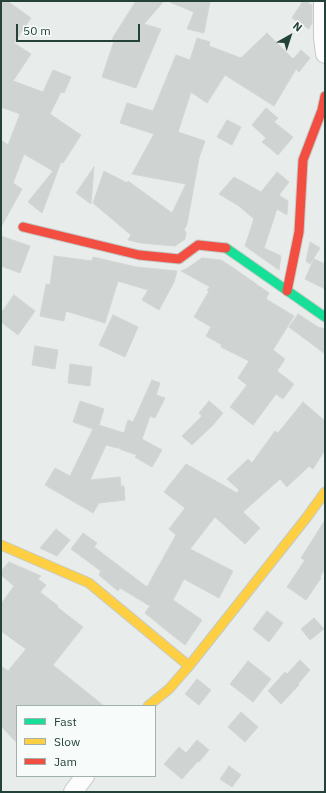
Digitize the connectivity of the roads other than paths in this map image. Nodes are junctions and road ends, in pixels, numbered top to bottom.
1 (323, 1) edge
2 (325, 54) edge
3 (325, 96) edge
4 (23, 227) dead end
5 (287, 291) junction
6 (325, 317) edge
7 (325, 492) edge
8 (2, 546) edge
9 (189, 666) junction
10 (149, 705) edge
11 (85, 777) edge
12 (73, 792) edge

1 - 2 street
3 - 5 street
4 - 5 street
5 - 6 street
7 - 9 street
8 - 9 street
9 - 10 street
11 - 12 street

